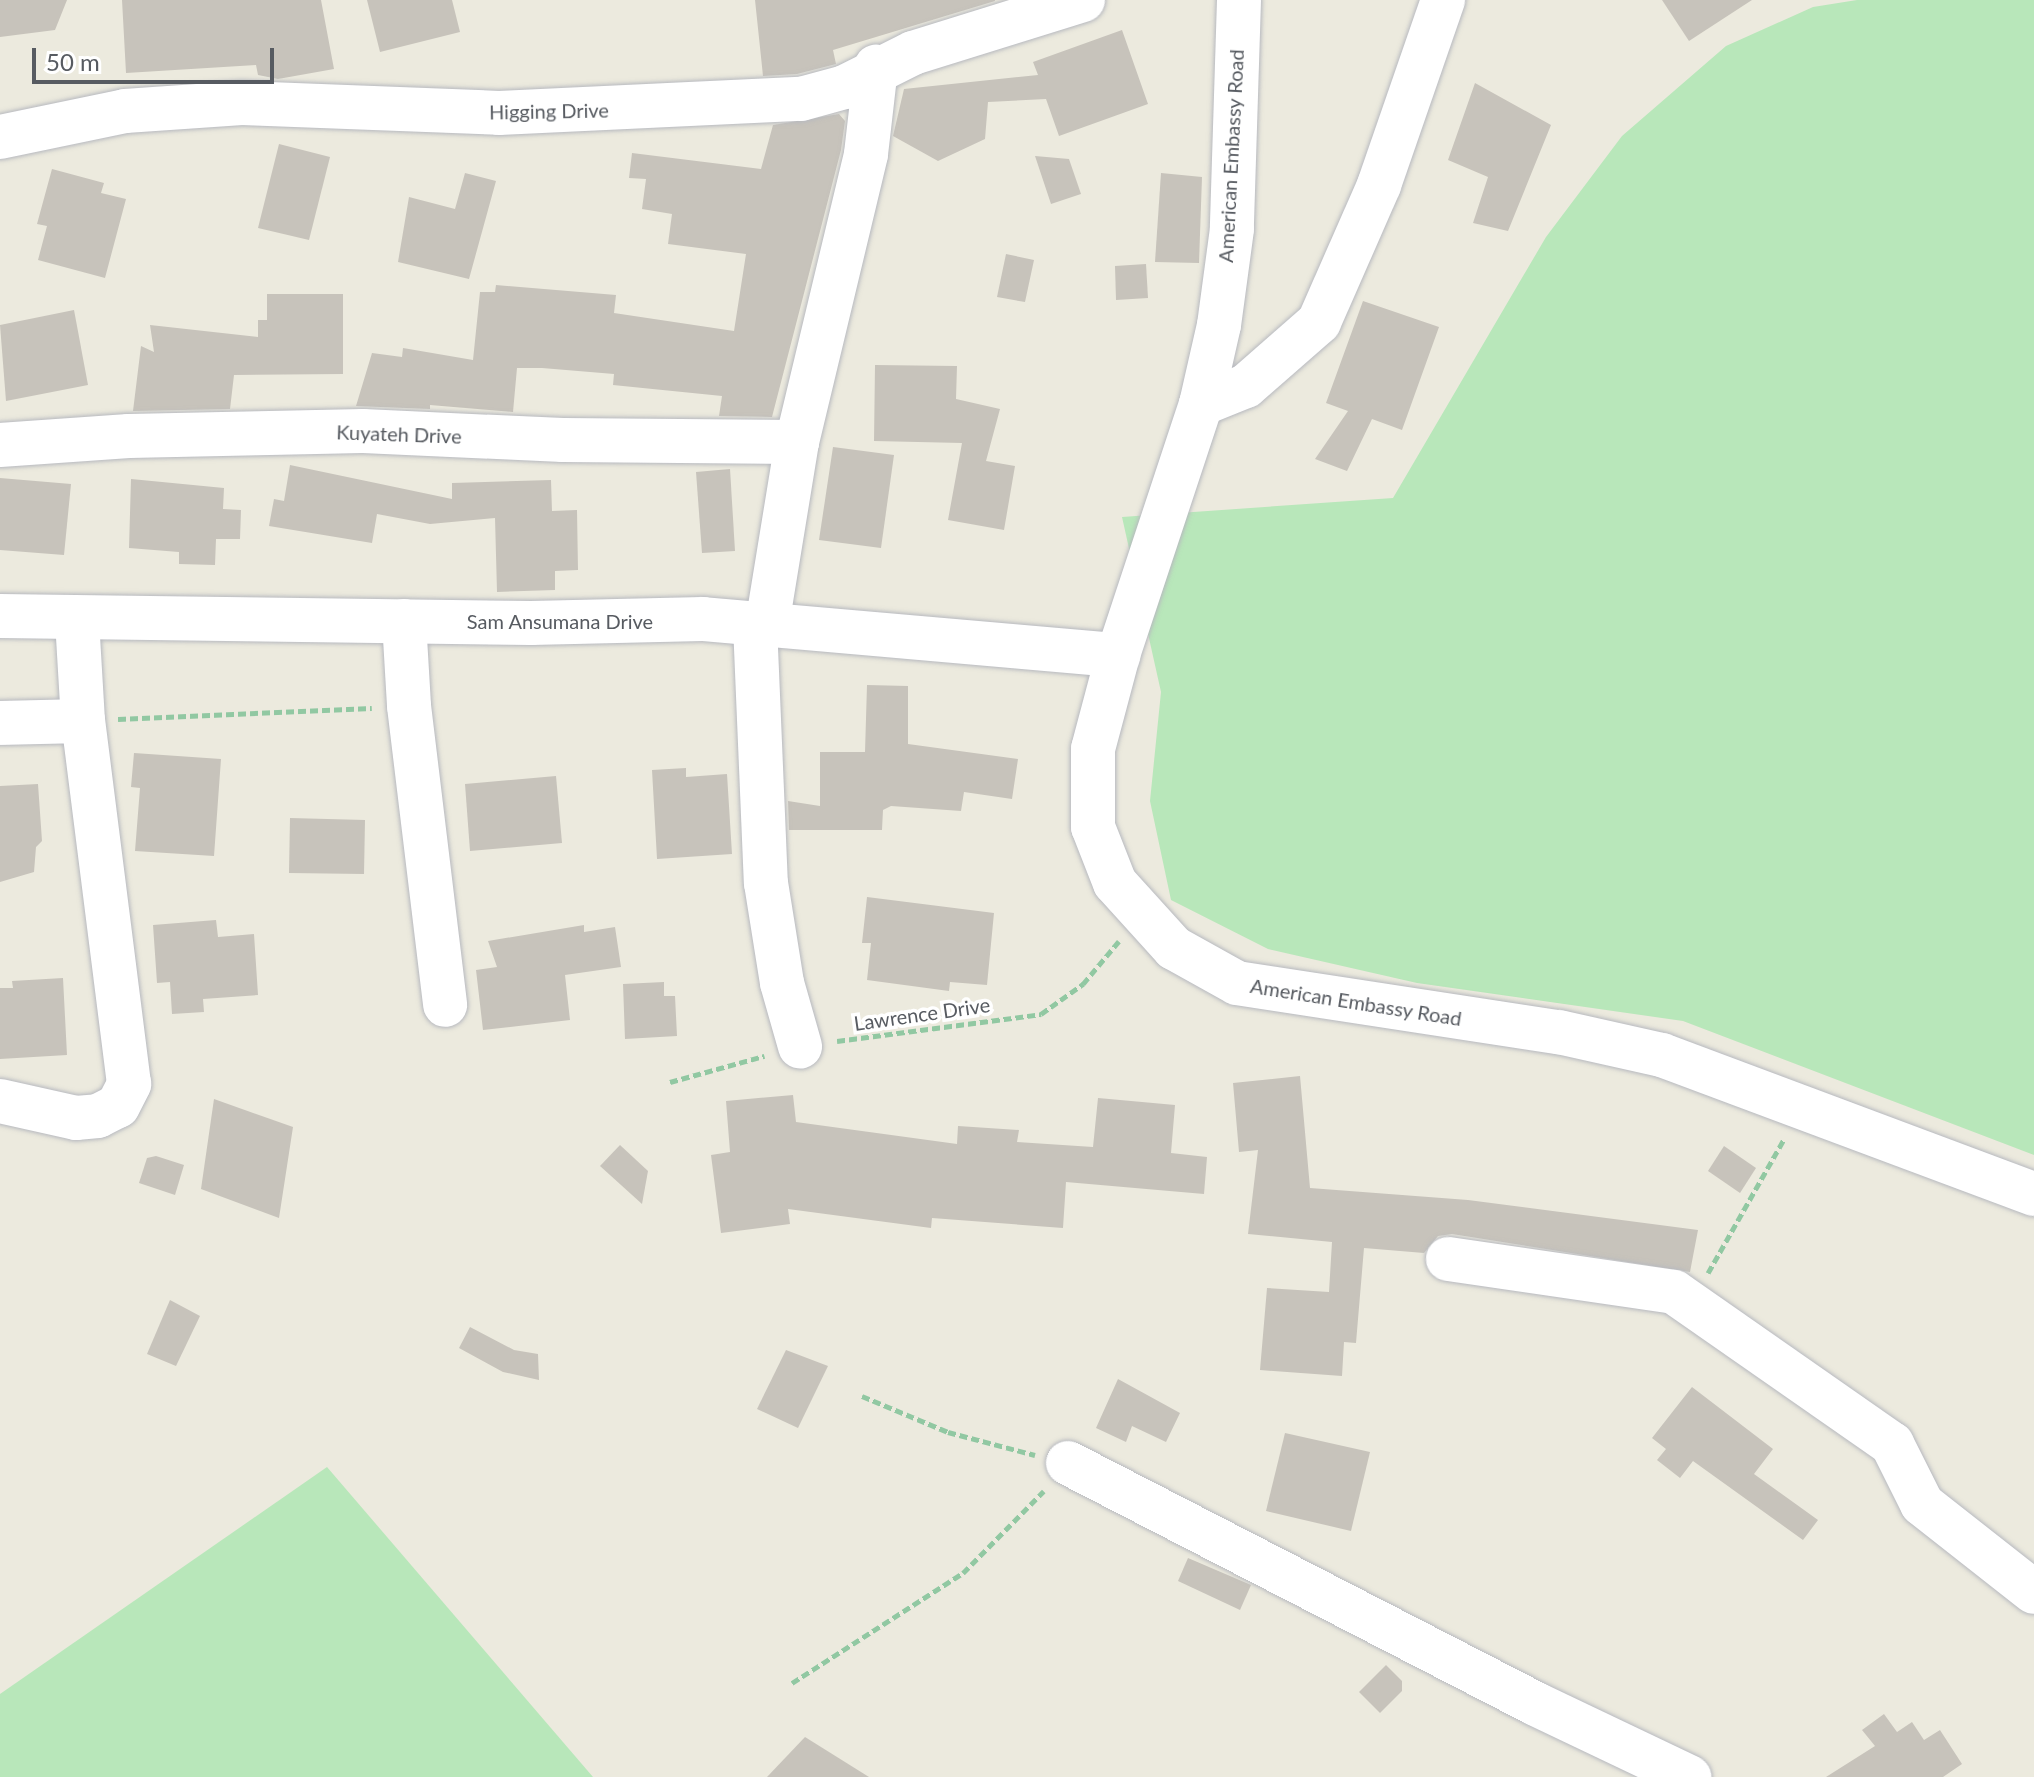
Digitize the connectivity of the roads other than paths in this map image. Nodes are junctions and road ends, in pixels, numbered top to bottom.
1 (1083, 0) edge
2 (1239, 0) edge
3 (1443, 0) edge
4 (876, 67) junction
5 (0, 137) edge
6 (1201, 404) junction
7 (797, 442) junction
8 (0, 445) edge
9 (0, 616) edge
10 (77, 620) junction
11 (404, 621) junction
12 (761, 624) junction
13 (1118, 655) junction
14 (83, 721) junction
15 (0, 723) edge
16 (445, 1005) dead end
17 (800, 1046) road end
18 (0, 1101) edge
19 (2034, 1194) edge
20 (1448, 1259) dead end
21 (1068, 1463) road end
22 (2034, 1592) edge
23 (1689, 1777) edge

1 - 4 street, Higging Drive
2 - 6 street, American Embassy Road
3 - 6 street
4 - 5 street, Higging Drive
4 - 7 street
6 - 13 street, American Embassy Road
7 - 8 street, Kuyateh Drive
7 - 12 street
9 - 10 street, Sam Ansumana Drive
10 - 11 street, Sam Ansumana Drive
10 - 14 street
11 - 12 street, Sam Ansumana Drive
11 - 16 street
12 - 13 street, Sam Ansumana Drive
12 - 17 street
13 - 19 street, American Embassy Road
14 - 15 street
14 - 18 street
20 - 22 street
21 - 23 street

